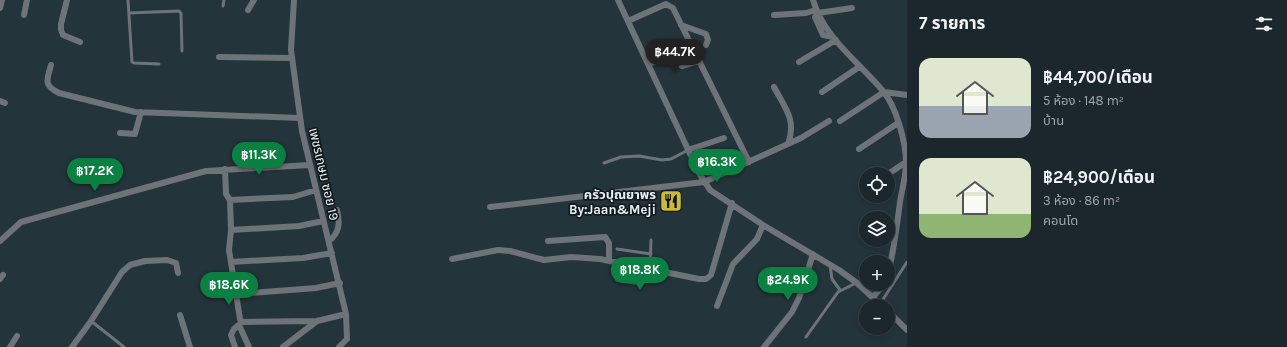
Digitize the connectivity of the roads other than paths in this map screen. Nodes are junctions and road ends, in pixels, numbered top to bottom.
1 (2, 0) edge
2 (27, 0) edge
3 (67, 0) edge
4 (128, 0) edge
5 (224, 0) edge
6 (254, 0) edge
7 (294, 0) edge
8 (618, 0) edge
9 (812, 0) edge
10 (223, 6) dead end
11 (0, 8) edge
12 (852, 8) dead end
13 (248, 10) dead end
14 (817, 12) junction
15 (129, 13) junction
16 (24, 15) dead end
17 (774, 15) dead end
18 (628, 21) junction
19 (681, 25) junction
20 (834, 38) junction
21 (80, 42) dead end
22 (706, 45) dead end
23 (182, 51) dead end
24 (219, 58) dead end
25 (292, 58) junction
26 (699, 61) junction
27 (799, 62) dead end
28 (159, 64) dead end
29 (649, 64) junction
30 (51, 65) dead end
31 (859, 66) junction
32 (774, 87) dead end
33 (822, 92) dead end
34 (884, 92) junction
35 (907, 95) edge
36 (141, 112) junction
37 (300, 118) junction
38 (829, 121) dead end
39 (840, 121) dead end
40 (899, 126) junction
41 (907, 130) edge
42 (120, 133) dead end
43 (724, 138) dead end
44 (788, 144) junction
45 (688, 150) junction
46 (859, 150) dead end
47 (749, 162) junction
48 (906, 162) junction
49 (604, 163) dead end
50 (310, 165) junction
51 (225, 169) junction
52 (895, 169) edge
53 (704, 182) junction
54 (316, 190) junction
55 (230, 200) junction
56 (732, 203) junction
57 (490, 206) dead end
58 (337, 210) dead end
59 (323, 221) junction
60 (763, 225) junction
61 (231, 230) junction
62 (651, 240) dead end
63 (0, 241) edge
64 (329, 241) junction
65 (548, 241) dead end
66 (617, 249) dead end
67 (332, 253) junction
68 (651, 254) junction
69 (814, 254) junction
70 (892, 255) edge
71 (452, 259) dead end
72 (609, 261) junction
73 (231, 262) junction
74 (907, 262) edge
75 (830, 265) junction
76 (650, 269) junction
77 (178, 274) dead end
78 (618, 279) dead end
79 (340, 283) junction
80 (857, 283) junction
81 (840, 290) junction
82 (878, 291) edge
83 (237, 294) junction
84 (873, 297) joint
85 (885, 299) edge
86 (717, 306) dead end
87 (346, 314) junction
88 (180, 315) dead end
89 (895, 318) edge
90 (91, 321) junction
91 (317, 321) junction
92 (241, 324) junction
93 (907, 330) edge
94 (17, 336) dead end
95 (806, 337) dead end
96 (10, 347) edge
97 (72, 347) edge
98 (124, 347) edge
99 (190, 347) edge
100 (235, 347) edge
101 (249, 347) edge
102 (283, 347) edge
103 (339, 347) edge
104 (764, 347) edge

1 - 11 street
2 - 16 street
3 - 21 street
4 - 15 lane
5 - 10 lane
6 - 13 street
7 - 25 street, เพชรเกษม ซอย 19
8 - 18 street
9 - 14 street
12 - 14 street
14 - 17 street
14 - 20 street
15 - 23 lane
15 - 28 lane
18 - 19 street
18 - 29 street
19 - 22 street
19 - 26 street
20 - 27 street
20 - 31 street
24 - 25 street
25 - 37 street, เพชรเกษม ซอย 19
26 - 29 street
26 - 47 street
29 - 45 street
30 - 36 street
31 - 33 street
31 - 34 street
32 - 44 street
34 - 35 street
34 - 39 street
34 - 40 street
36 - 37 street
36 - 42 street
37 - 50 street, เพชรเกษม ซอย 19
38 - 44 street
40 - 41 street
40 - 46 street
40 - 48 street
43 - 45 street
44 - 47 street
45 - 49 lane
45 - 53 street
47 - 53 street
48 - 52 street
48 - 70 street
50 - 51 street
50 - 54 street, เพชรเกษม ซอย 19
51 - 55 street
51 - 63 street
53 - 56 street
53 - 57 street
54 - 55 street
54 - 59 street, เพชรเกษม ซอย 19
55 - 61 street
56 - 60 street
56 - 76 street
58 - 64 street
59 - 61 street
59 - 64 street, เพชรเกษม ซอย 19
60 - 69 street
60 - 86 street
61 - 73 street
62 - 68 lane
64 - 67 street, เพชรเกษม ซอย 19
65 - 72 street
66 - 68 lane
67 - 73 street
67 - 79 street, เพชรเกษม ซอย 19
68 - 76 lane
69 - 75 street
69 - 104 street
71 - 72 street
72 - 76 street
73 - 83 street
74 - 85 lane
75 - 80 street
75 - 81 lane
76 - 78 street
77 - 90 street
79 - 83 street
79 - 87 street, เพชรเกษม ซอย 19
80 - 81 lane
80 - 84 street
81 - 95 lane
82 - 84 street
83 - 92 street
87 - 91 street
87 - 103 street, เพชรเกษม ซอย 19
88 - 99 street
89 - 93 street
90 - 97 street
90 - 98 lane
91 - 92 street
91 - 102 street
92 - 100 street
92 - 101 street
94 - 96 street

